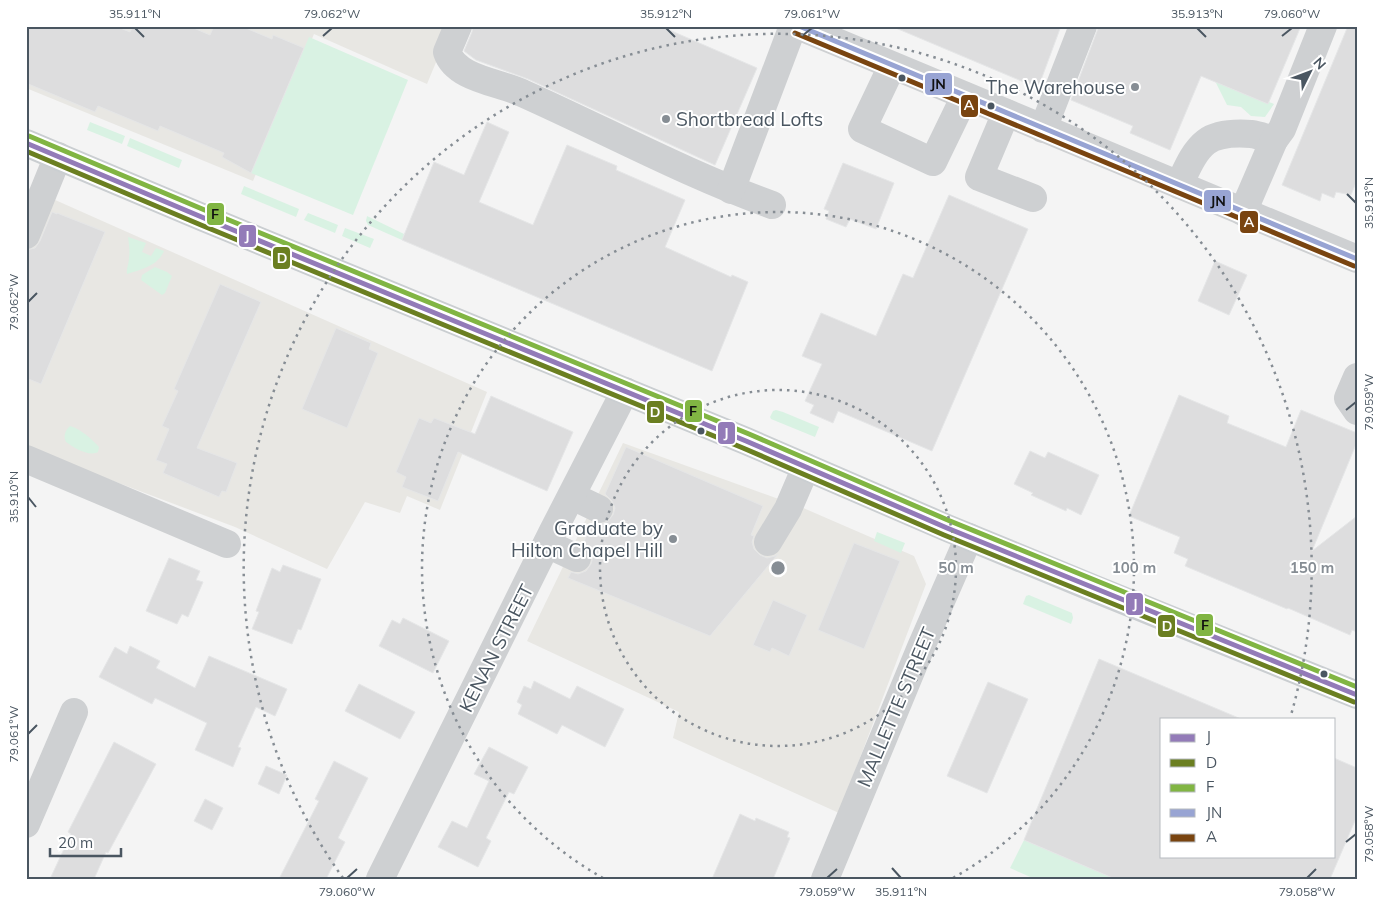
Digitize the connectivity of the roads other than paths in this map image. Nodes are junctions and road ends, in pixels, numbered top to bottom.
1 (458, 26) edge
2 (793, 26) edge
3 (798, 26) edge
4 (1083, 26) edge
5 (1323, 26) edge
6 (892, 66) junction
7 (965, 96) junction
8 (1006, 113) junction
9 (1043, 128) junction
10 (1274, 140) junction
11 (26, 143) edge
12 (58, 156) junction
13 (1179, 185) junction
14 (731, 190) junction
15 (1034, 198) dead end
16 (772, 205) dead end
17 (1243, 212) junction
18 (26, 234) edge
19 (1357, 259) edge
20 (1357, 377) edge
21 (625, 391) junction
22 (1357, 411) edge
23 (26, 459) edge
24 (806, 467) junction
25 (572, 496) junction
26 (598, 509) dead end
27 (969, 537) junction
28 (550, 538) junction
29 (768, 542) dead end
30 (227, 544) dead end
31 (580, 552) dead end
32 (1357, 695) edge
33 (74, 712) dead end
34 (26, 824) edge
35 (380, 879) edge
36 (825, 879) edge

1 - 14 street
2 - 14 street
3 - 6 street
4 - 9 street
5 - 10 street
6 - 7 street
6 - 7 street
7 - 8 street
8 - 9 street
8 - 15 street
9 - 13 street
10 - 13 street
10 - 17 street
11 - 12 main road
12 - 18 street
12 - 21 main road
13 - 17 street
14 - 16 street
17 - 19 street
20 - 22 street
21 - 24 main road
21 - 25 street, KENAN STREET
23 - 30 street
24 - 27 main road
24 - 29 street
25 - 26 street
25 - 28 street, KENAN STREET
27 - 32 main road
27 - 36 street, MALLETTE STREET
28 - 31 street
28 - 35 street, KENAN STREET
33 - 34 street

